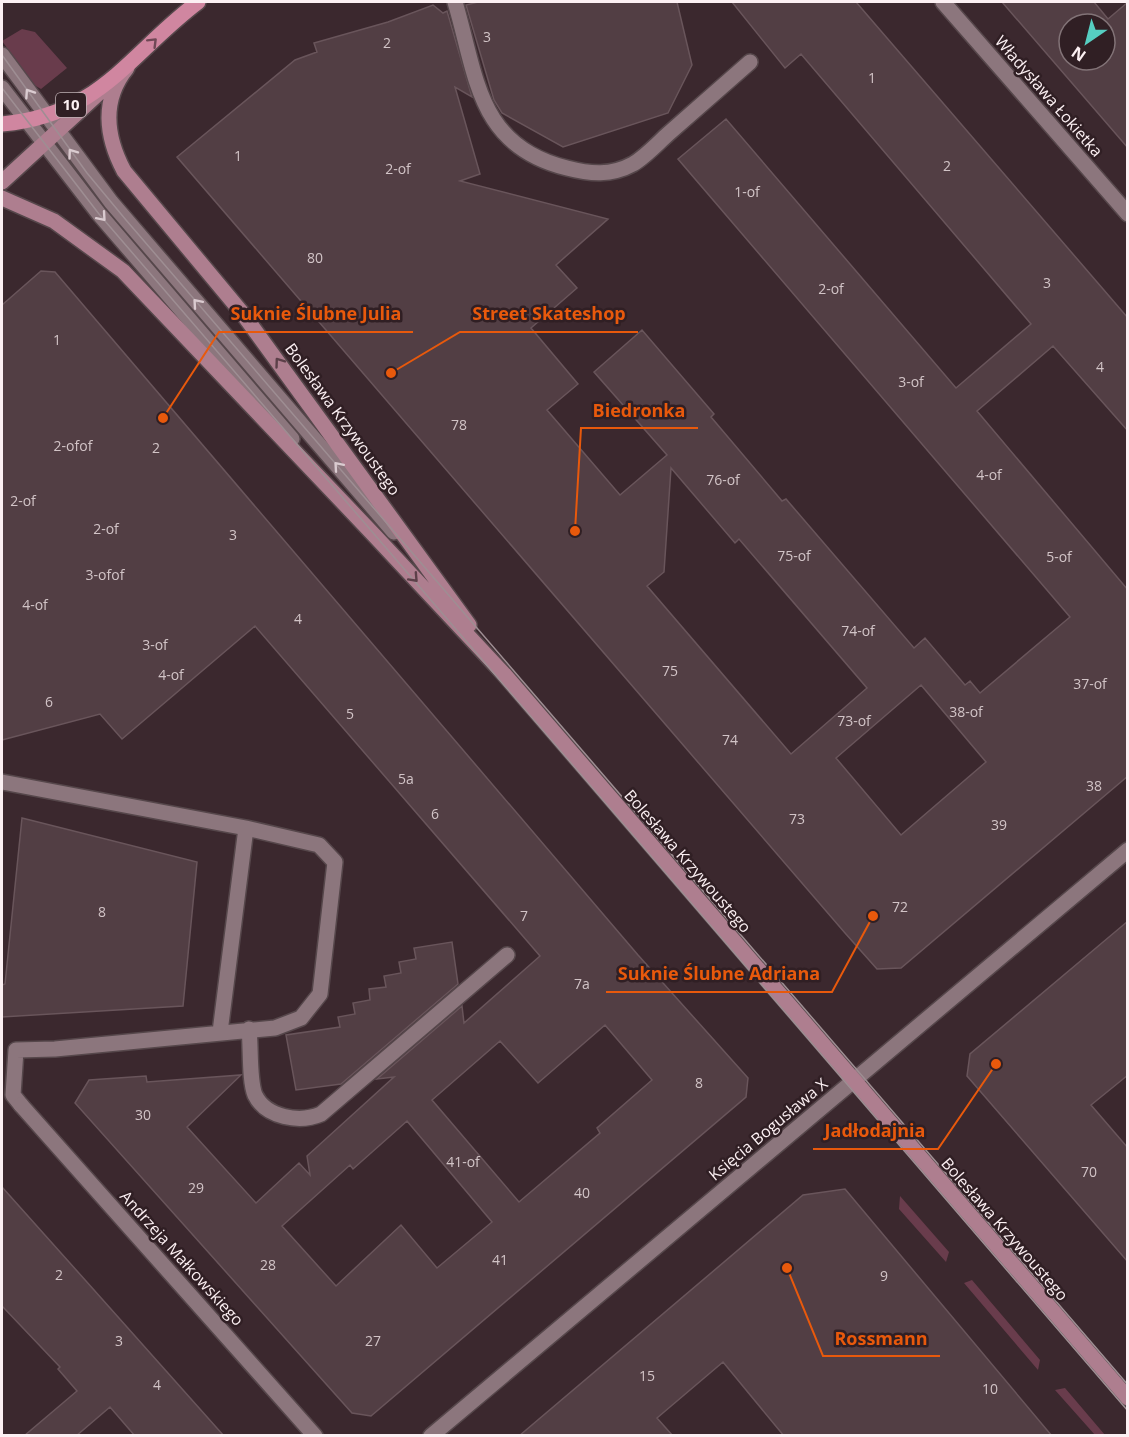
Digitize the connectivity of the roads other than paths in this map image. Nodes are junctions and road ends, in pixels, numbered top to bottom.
1 (193, 2) edge
2 (198, 2) edge
3 (455, 2) edge
4 (942, 2) edge
5 (176, 19) junction
6 (2, 55) edge
7 (750, 62) dead end
8 (130, 65) junction
9 (2, 88) edge
10 (45, 115) junction
11 (26, 120) junction
12 (2, 124) edge
13 (57, 132) junction
14 (43, 144) junction
15 (2, 182) edge
16 (2, 198) edge
17 (1128, 214) edge
18 (374, 535) junction
19 (444, 591) junction
20 (504, 674) junction
21 (2, 782) edge
22 (246, 828) junction
23 (1128, 850) edge
24 (507, 955) dead end
25 (249, 1029) junction
26 (220, 1032) junction
27 (9, 1050) edge
28 (854, 1080) junction
29 (1128, 1398) edge
30 (315, 1436) edge
31 (432, 1436) edge

1 - 5 street
2 - 5 main road, 10
3 - 7 street
4 - 17 street, Władysława Łokietka
8 -> 5 main road, 10
10 -> 6 street
8 - 10 main road, 10
8 - 13 street
19 -> 8 street, Bolesława Krzywoustego
9 - 11 street
10 - 11 main road, 10
10 - 13 street
11 - 12 main road, 10
11 - 14 street
13 - 14 street
19 -> 13 street
14 - 15 street
14 -> 18 street
16 - 18 street, Bolesława Krzywoustego
18 -> 20 street, Bolesława Krzywoustego
19 - 20 street, Bolesława Krzywoustego
20 - 28 street, Bolesława Krzywoustego
21 - 22 street
22 - 25 street
22 - 26 street
23 - 28 street, Księcia Bogusława X
24 - 25 street
25 - 26 street
26 - 27 street
27 - 30 street, Andrzeja Małkowskiego
28 - 29 street, Bolesława Krzywoustego
28 - 31 street, Księcia Bogusława X

